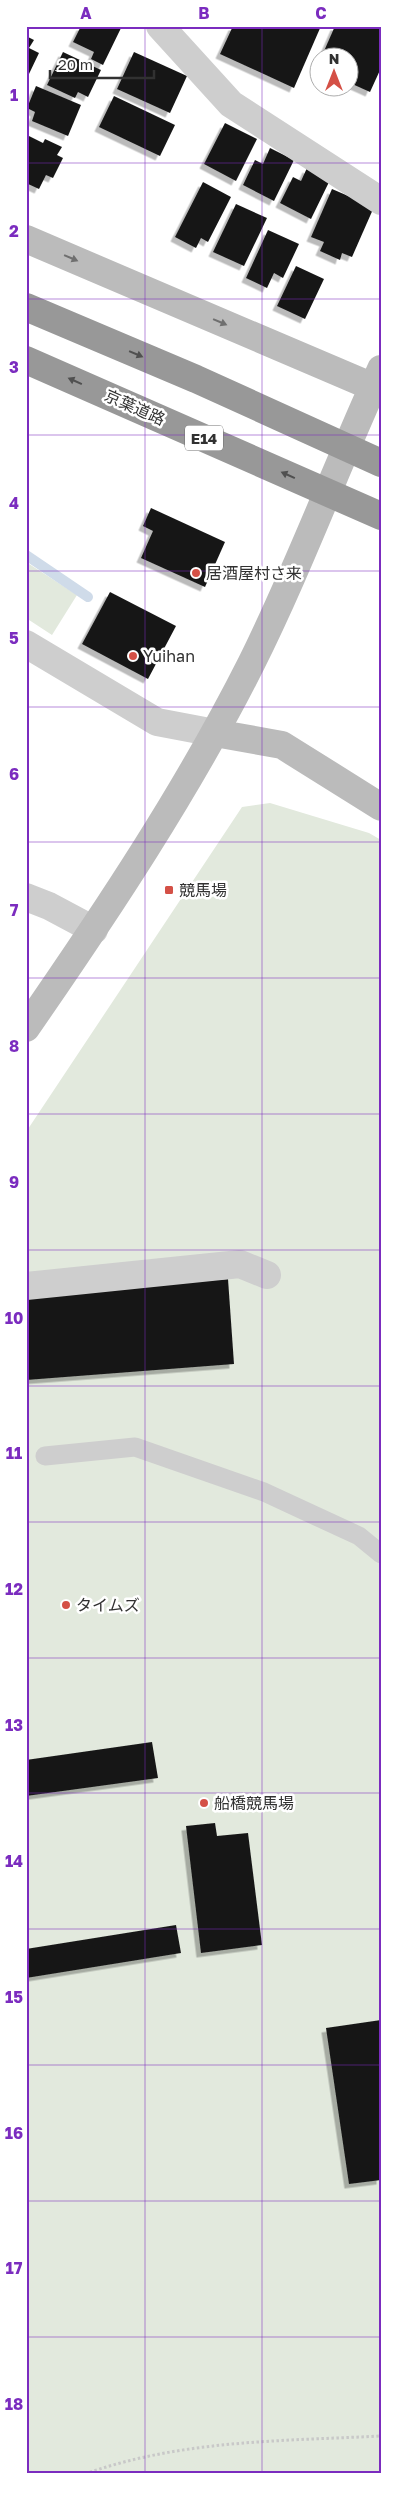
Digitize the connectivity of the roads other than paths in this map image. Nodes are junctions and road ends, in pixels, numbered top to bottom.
1 (160, 26) edge
2 (381, 201) edge
3 (26, 239) edge
4 (26, 307) edge
5 (26, 360) edge
6 (378, 382) edge
7 (381, 463) edge
8 (381, 516) edge
9 (26, 644) edge
10 (215, 733) junction
11 (381, 807) edge
12 (26, 897) edge
13 (94, 930) junction
14 (26, 1028) edge
15 (267, 1275) dead end
16 (26, 1286) edge
17 (45, 1456) dead end
18 (381, 1554) edge

1 - 2 street
3 -> 6 street
4 -> 7 highway, bridge
8 -> 5 highway, 京葉道路 / E14, bridge
6 - 10 street
9 - 10 street
10 - 11 street
10 - 13 street
12 - 13 street
13 - 14 street
15 - 16 street
17 - 18 lane

